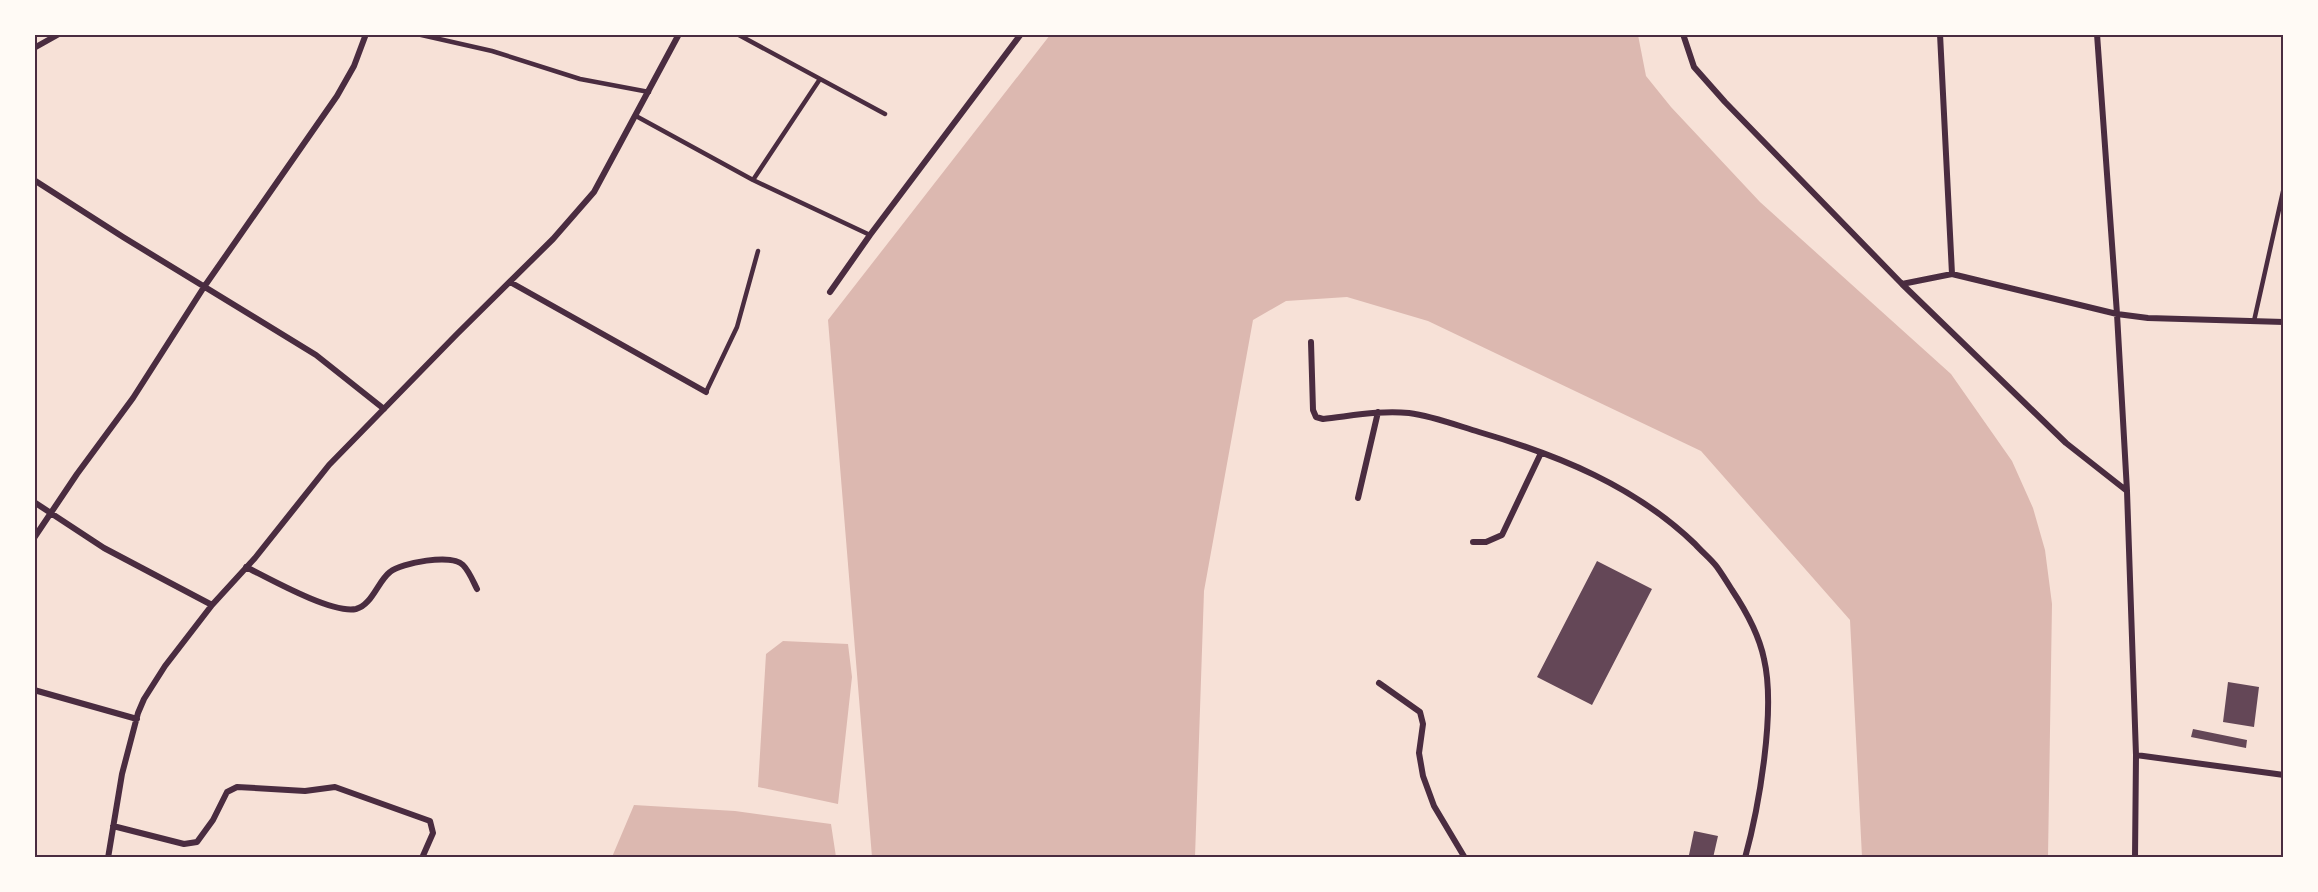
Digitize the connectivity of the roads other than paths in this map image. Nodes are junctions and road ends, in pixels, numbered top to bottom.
1 (59, 34) edge
2 (168, 34) edge
3 (193, 34) edge
4 (366, 34) edge
5 (417, 34) edge
6 (679, 34) edge
7 (737, 34) edge
8 (1021, 34) edge
9 (1683, 34) edge
10 (1940, 34) edge
11 (2097, 34) edge
12 (34, 48) edge
13 (820, 79) junction
14 (649, 92) junction
15 (885, 114) dead end
16 (636, 116) junction
17 (34, 180) edge
18 (753, 180) junction
19 (2283, 187) edge
20 (870, 235) junction
21 (758, 251) dead end
22 (1952, 274) junction
23 (510, 282) junction
24 (1902, 284) junction
25 (204, 287) junction
26 (830, 292) dead end
27 (2117, 314) junction
28 (2253, 321) junction
29 (2283, 322) edge
30 (1311, 342) dead end
31 (706, 392) joint
32 (384, 409) junction
33 (1378, 412) junction
34 (1541, 453) junction
35 (2127, 491) junction
36 (1358, 498) dead end
37 (34, 502) edge
38 (51, 514) junction
39 (34, 538) edge
40 (1473, 542) dead end
41 (246, 567) junction
42 (477, 589) dead end
43 (212, 605) junction
44 (1379, 683) dead end
45 (34, 690) edge
46 (137, 719) junction
47 (2136, 755) junction
48 (2283, 775) edge
49 (113, 826) junction
50 (108, 858) edge
51 (422, 858) edge
52 (1465, 858) edge
53 (1745, 858) edge
54 (2134, 858) edge

1 - 12 street
2 - 3 street
4 - 25 street
5 - 14 lane
6 - 14 street
7 - 13 lane
8 - 20 street
9 - 24 street
10 - 22 street
11 - 27 street
13 - 15 lane
13 - 18 lane
14 - 16 street
16 - 18 lane
16 - 23 street
17 - 25 street
18 - 20 lane
19 - 28 lane
20 - 26 street
21 - 31 lane
22 - 24 street
22 - 27 street
23 - 31 street
23 - 32 street
24 - 35 street
25 - 32 street
25 - 38 street
27 - 28 street
27 - 35 street
28 - 29 street
30 - 33 street
32 - 41 street
33 - 34 street
33 - 36 street
34 - 40 street
34 - 53 street
35 - 47 street
37 - 38 street
38 - 39 street
38 - 43 street
41 - 42 street
41 - 43 street
43 - 46 street
44 - 52 street
45 - 46 street
46 - 49 street
47 - 48 street
47 - 54 street
49 - 50 street
49 - 51 street

